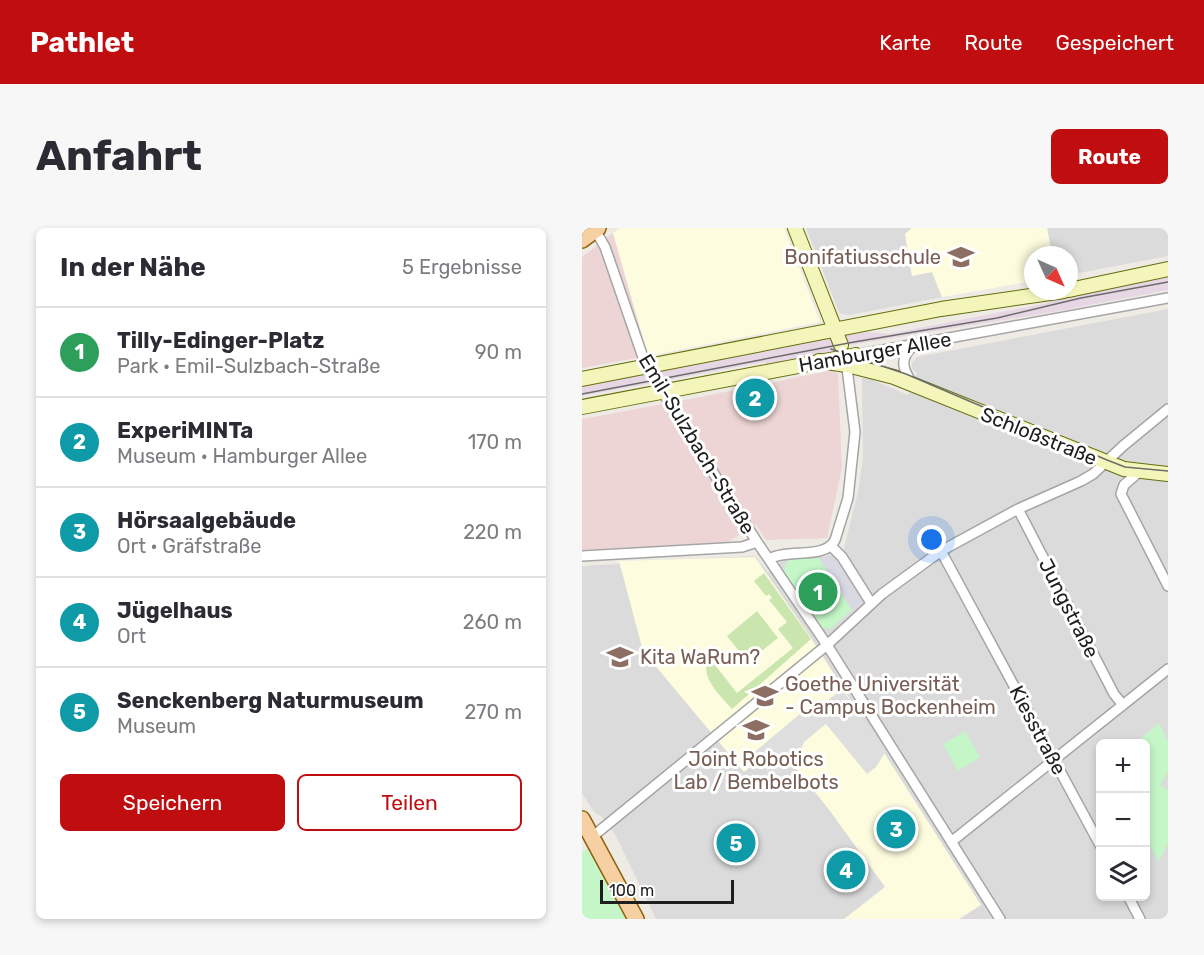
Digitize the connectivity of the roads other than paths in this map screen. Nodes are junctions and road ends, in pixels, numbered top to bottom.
1 (795, 228) edge
2 (597, 229) edge
3 (582, 240) edge
4 (1168, 269) edge
5 (1078, 288) edge
6 (1024, 297) edge
7 (1168, 298) edge
8 (835, 331) junction
9 (811, 333) junction
10 (915, 344) junction
11 (847, 355) junction
12 (819, 361) joint
13 (646, 366) junction
14 (582, 379) edge
15 (913, 385) junction
16 (662, 391) junction
17 (582, 406) edge
18 (1168, 409) edge
19 (1105, 462) junction
20 (1140, 471) junction
21 (1168, 474) edge
22 (1018, 509) junction
23 (757, 542) junction
24 (832, 547) junction
25 (941, 551) junction
26 (582, 555) edge
27 (769, 559) junction
28 (1168, 586) edge
29 (871, 603) junction
30 (827, 645) junction
31 (1168, 669) edge
32 (1123, 705) junction
33 (1054, 759) junction
34 (582, 819) edge
35 (1096, 836) edge
36 (587, 841) edge
37 (951, 842) junction
38 (1130, 901) edge
39 (636, 919) edge
40 (1000, 919) edge
41 (1140, 919) edge

1 - 8 street
2 - 3 main road
2 - 13 street, Emil-Sulzbach-Straße
4 - 5 street
6 - 8 street, Hamburger Allee
7 - 10 street, Hamburger Allee
8 - 9 street, Hamburger Allee
8 - 11 street
9 - 11 street, Schloßstraße
9 - 13 street, Hamburger Allee
10 - 11 street, Hamburger Allee
10 - 15 street
11 - 12 street, Schloßstraße
11 - 15 street, Schloßstraße
11 - 24 street
12 - 16 street, Hamburger Allee
13 - 14 street, Hamburger Allee
13 - 16 street, Emil-Sulzbach-Straße
15 - 19 street, Schloßstraße
16 - 17 street, Hamburger Allee
16 - 23 street, Emil-Sulzbach-Straße
18 - 19 street
19 - 20 street, Schloßstraße
19 - 22 street
20 - 21 street, Schloßstraße
20 - 28 street
22 - 25 street
22 - 32 street, Jungstraße
23 - 26 street
23 - 27 street, Emil-Sulzbach-Straße
24 - 27 street
24 - 29 street
25 - 29 street
25 - 33 street, Kiesstraße
27 - 30 street, Emil-Sulzbach-Straße
29 - 30 street
30 - 36 street
30 - 37 street, Emil-Sulzbach-Straße
31 - 32 street
32 - 33 street
33 - 35 street, Kiesstraße
33 - 37 street
34 - 36 main road
36 - 39 main road
37 - 40 street, Emil-Sulzbach-Straße
38 - 41 street

